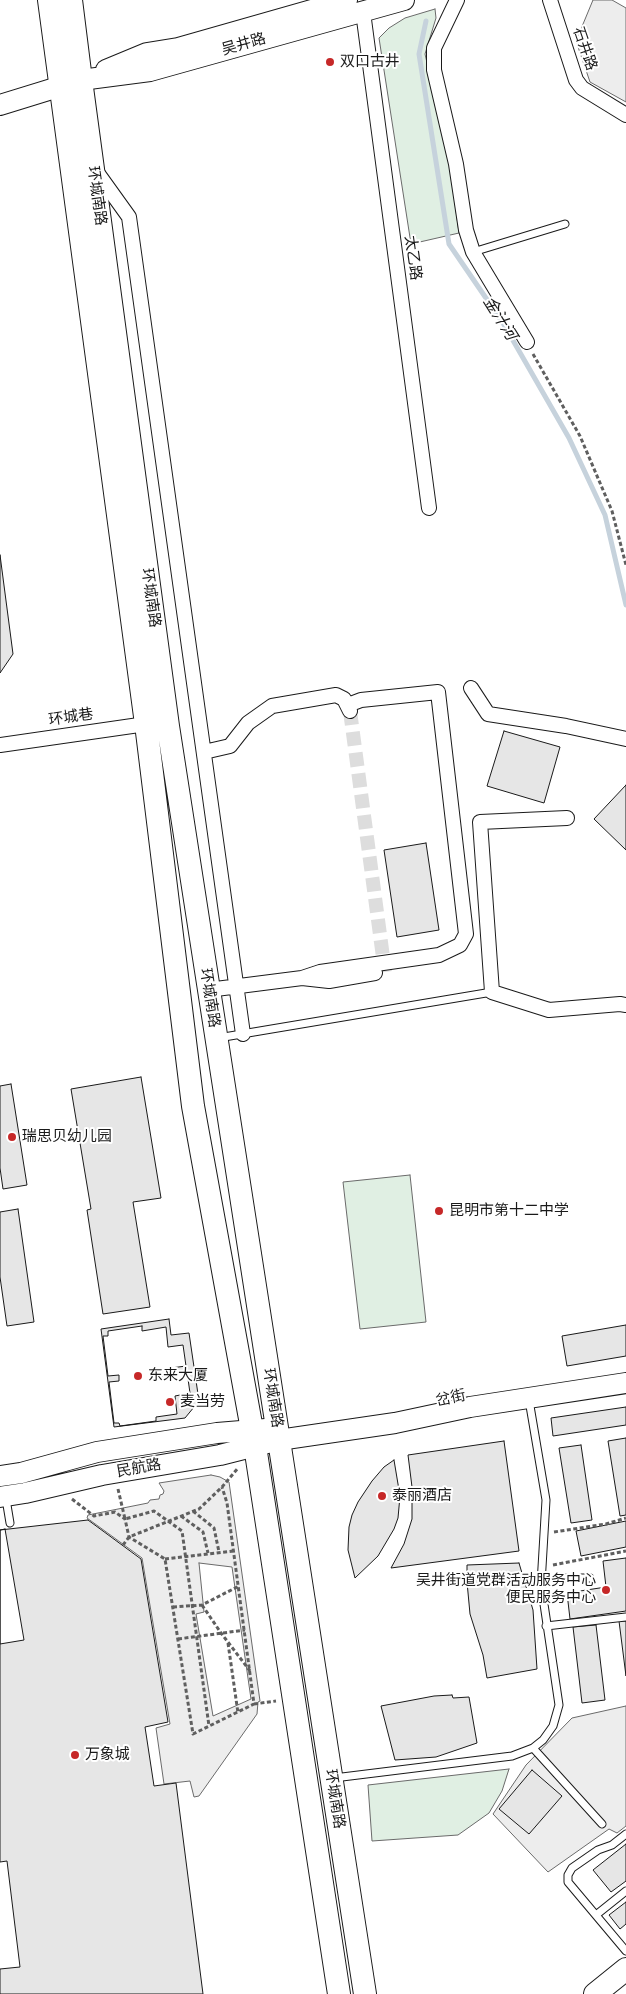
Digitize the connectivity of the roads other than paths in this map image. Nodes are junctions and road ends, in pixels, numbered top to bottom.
1 (49, 0) edge
2 (71, 0) edge
3 (404, 0) edge
4 (457, 0) edge
5 (550, 0) edge
6 (355, 6) edge
7 (71, 83) junction
8 (0, 106) edge
9 (626, 115) edge
10 (92, 166) junction
11 (565, 224) dead end
12 (473, 252) junction
13 (527, 342) road end
14 (429, 508) dead end
15 (471, 688) dead end
16 (146, 724) junction
17 (626, 739) edge
18 (0, 745) edge
19 (204, 752) junction
20 (567, 818) dead end
21 (385, 972) dead end
22 (302, 978) junction
23 (236, 986) junction
24 (208, 990) junction
25 (492, 992) junction
26 (626, 1005) edge
27 (243, 1034) junction
28 (215, 1038) junction
29 (626, 1371) edge
30 (626, 1383) edge
31 (529, 1398) junction
32 (278, 1434) junction
33 (254, 1438) junction
34 (0, 1476) edge
35 (3, 1496) edge
36 (10, 1523) dead end
37 (563, 1578) dead end
38 (590, 1578) dead end
39 (626, 1617) edge
40 (546, 1626) junction
41 (533, 1748) junction
42 (331, 1778) junction
43 (602, 1824) dead end
44 (626, 1834) edge
45 (626, 1891) edge
46 (596, 1915) junction
47 (626, 1951) edge
48 (626, 1969) edge
49 (338, 1994) edge
50 (365, 1994) edge
51 (595, 1994) edge

1 - 7 main road, 环城南路
2 - 7 main road, 环城南路
3 - 6 street, 吴井路
4 - 12 street
5 - 9 street, 石井路
6 - 7 street, 吴井路
6 - 14 street, 太乙路
7 - 8 street, 吴井路
7 - 10 main road, 环城南路
7 - 16 main road, 环城南路
10 - 19 street
10 - 24 main road, 环城南路
11 - 12 lane
12 - 13 street
15 - 17 street
16 - 18 street, 环城巷
16 - 33 main road, 环城南路
19 - 22 street
19 - 23 street
20 - 25 street
21 - 22 street
22 - 23 street
23 - 24 street
23 - 27 street
24 - 28 main road, 环城南路
25 - 26 street
25 - 27 lane
27 - 28 lane
28 - 32 main road, 环城南路
29 - 32 street, 岔街
30 - 31 street, 岔街
31 - 32 street, 岔街
31 - 40 lane
32 - 33 street, 民航路
32 - 42 main road, 环城南路
33 - 34 street, 民航路
33 - 35 street, 民航路
33 - 49 main road, 环城南路
35 - 36 lane
37 - 38 lane
39 - 40 lane
40 - 41 lane
41 - 42 lane
41 - 43 lane
42 - 50 main road, 环城南路
44 - 46 lane
45 - 46 lane
46 - 47 lane
48 - 51 main road

